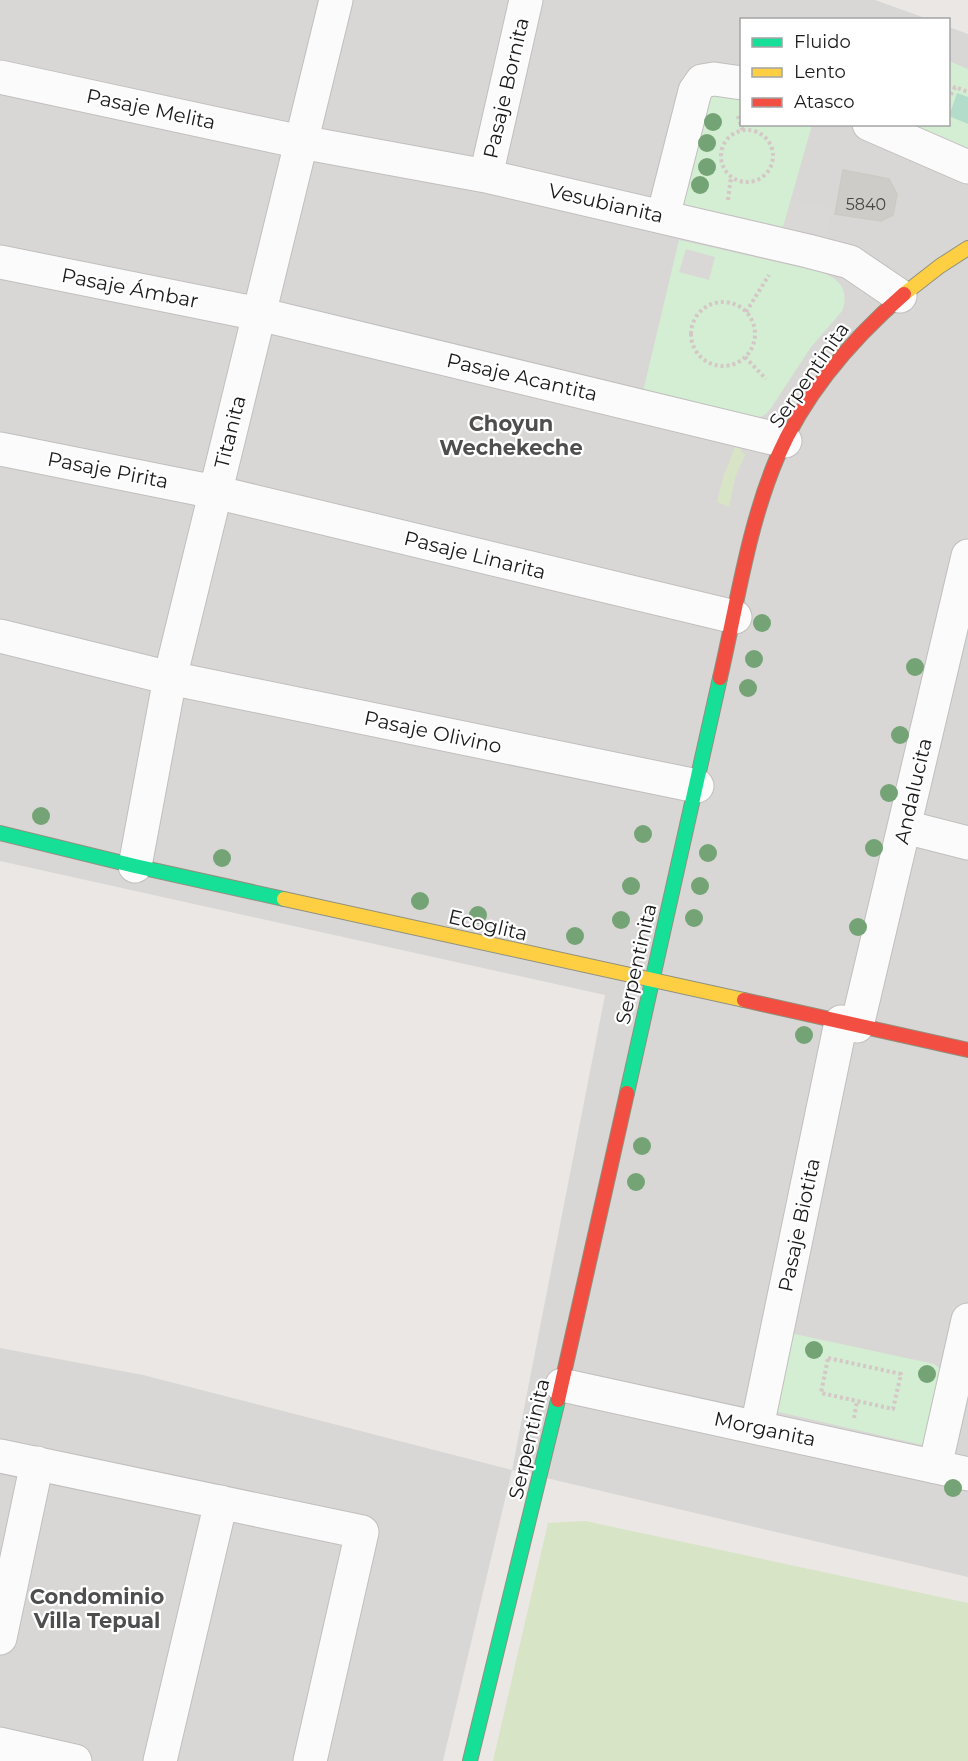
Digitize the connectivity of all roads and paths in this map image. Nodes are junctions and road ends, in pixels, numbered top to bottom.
1 (336, 0) edge
2 (526, 0) edge
3 (0, 76) edge
4 (740, 83) edge
5 (968, 92) edge
6 (950, 96) edge
7 (874, 126) edge
8 (751, 131) joint
9 (301, 142) junction
10 (968, 167) edge
11 (486, 176) junction
12 (663, 217) junction
13 (787, 246) junction
14 (968, 248) edge
15 (0, 262) edge
16 (900, 297) junction
17 (746, 312) junction
18 (259, 314) junction
19 (745, 357) junction
20 (766, 380) dead end
21 (785, 441) junction
22 (0, 448) edge
23 (215, 492) junction
24 (968, 556) edge
25 (735, 616) junction
26 (0, 636) edge
27 (956, 658) edge
28 (170, 678) junction
29 (697, 786) junction
30 (905, 828) junction
31 (0, 833) edge
32 (968, 843) edge
33 (135, 866) junction
34 (652, 981) junction
35 (849, 1024) junction
36 (968, 1050) edge
37 (968, 1320) edge
38 (828, 1358) joint
39 (562, 1385) junction
40 (757, 1427) junction
41 (0, 1456) edge
42 (37, 1463) junction
43 (935, 1467) junction
44 (968, 1474) edge
45 (221, 1502) junction
46 (0, 1638) edge
47 (0, 1744) edge
48 (75, 1761) edge
49 (160, 1761) edge
50 (310, 1761) edge
51 (470, 1761) edge

1 - 9 street, Titanita
2 - 11 street, Pasaje Bornita
3 - 9 street, Pasaje Melita
4 - 12 street
5 - 6 path
7 - 10 street
8 - 8 path
9 - 11 street, Vesubianita
9 - 18 street, Titanita
11 - 12 street, Vesubianita
12 - 13 street, Vesubianita
13 - 16 street, Vesubianita
13 - 17 path
14 - 16 street, Serpentinita
15 - 18 street, Pasaje Ámbar
16 - 21 street, Serpentinita
17 - 19 path
17 - 19 path
18 - 21 street, Pasaje Acantita
18 - 23 street, Titanita
19 - 20 path
21 - 25 street, Serpentinita
22 - 23 street, Pasaje Pirita
23 - 25 street, Pasaje Linarita
23 - 28 street, Titanita
24 - 27 street, Andalucita
25 - 29 street, Serpentinita
26 - 28 street, Pasaje Olivino
27 - 30 street, Andalucita
28 - 29 street, Pasaje Olivino
28 - 33 street, Titanita
29 - 34 street, Serpentinita
30 - 32 street
30 - 35 street, Andalucita
31 - 33 street, Ecoglita
33 - 34 street, Ecoglita
34 - 35 street, Ecoglita
34 - 39 street, Serpentinita
35 - 36 street, Ecoglita
35 - 40 street, Pasaje Biotita
37 - 43 street
38 - 38 path
39 - 40 street, Morganita
39 - 51 street, Serpentinita
40 - 43 street, Morganita
41 - 42 street
42 - 45 street
42 - 46 street
43 - 44 street, Morganita
45 - 49 street
45 - 50 street
47 - 48 street

